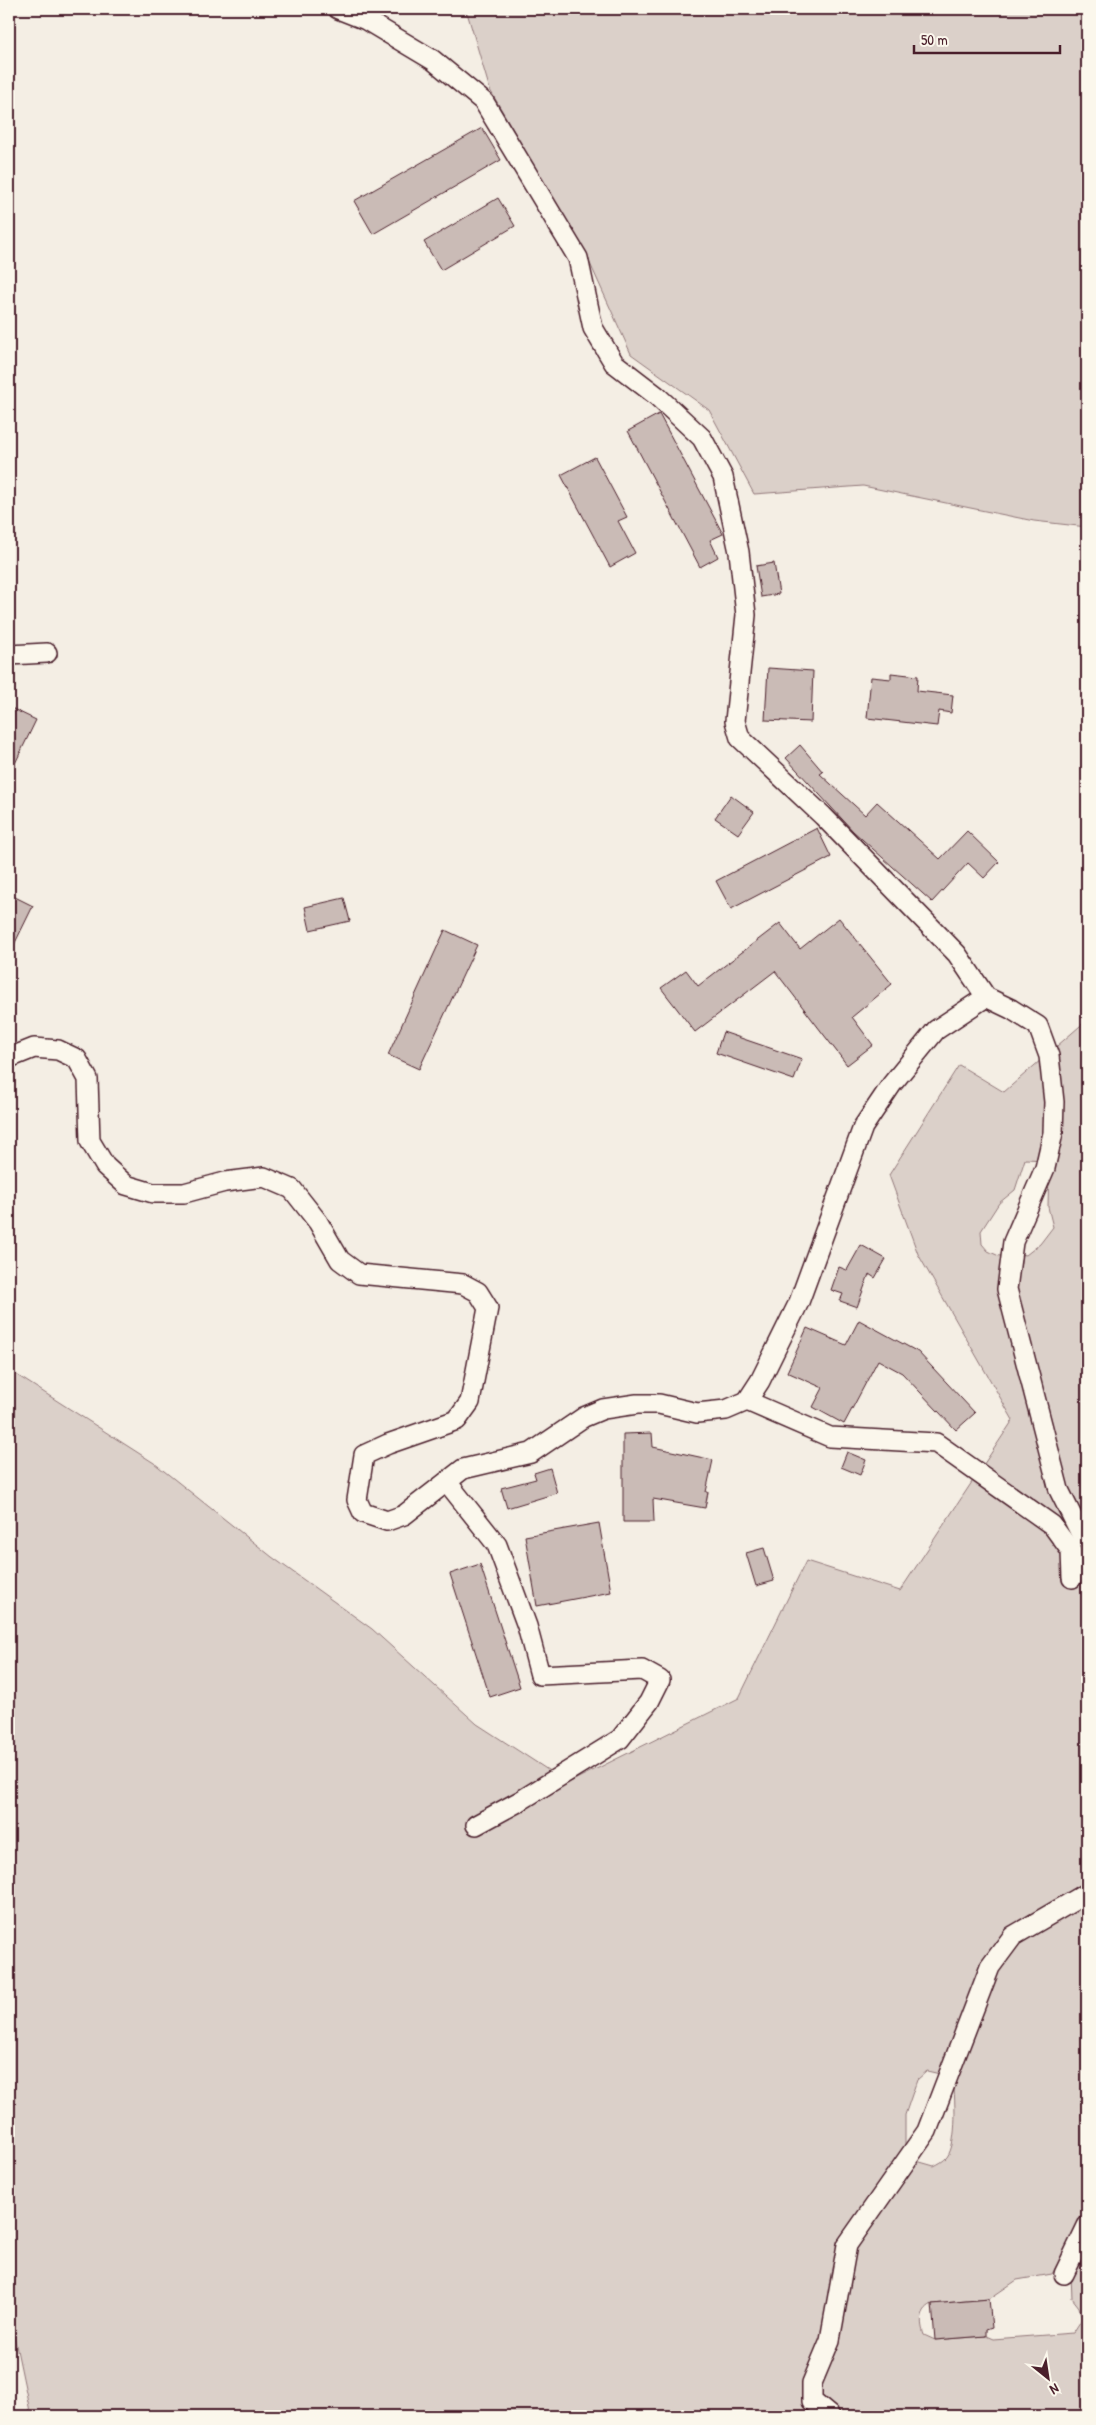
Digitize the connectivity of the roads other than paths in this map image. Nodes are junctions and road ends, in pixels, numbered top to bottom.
1 (338, 9) edge
2 (47, 653) dead end
3 (9, 655) edge
4 (986, 997) junction
5 (9, 1058) edge
6 (747, 1401) junction
7 (447, 1482) junction
8 (1087, 1540) edge
9 (1072, 1578) dead end
10 (476, 1825) dead end
11 (1087, 1893) edge
12 (1087, 2226) edge
13 (1064, 2274) dead end
14 (830, 2416) edge

1 - 4 street
2 - 3 street
4 - 6 street
4 - 8 street
5 - 7 street
6 - 7 street
6 - 9 street
7 - 10 street
11 - 14 street
12 - 13 street

